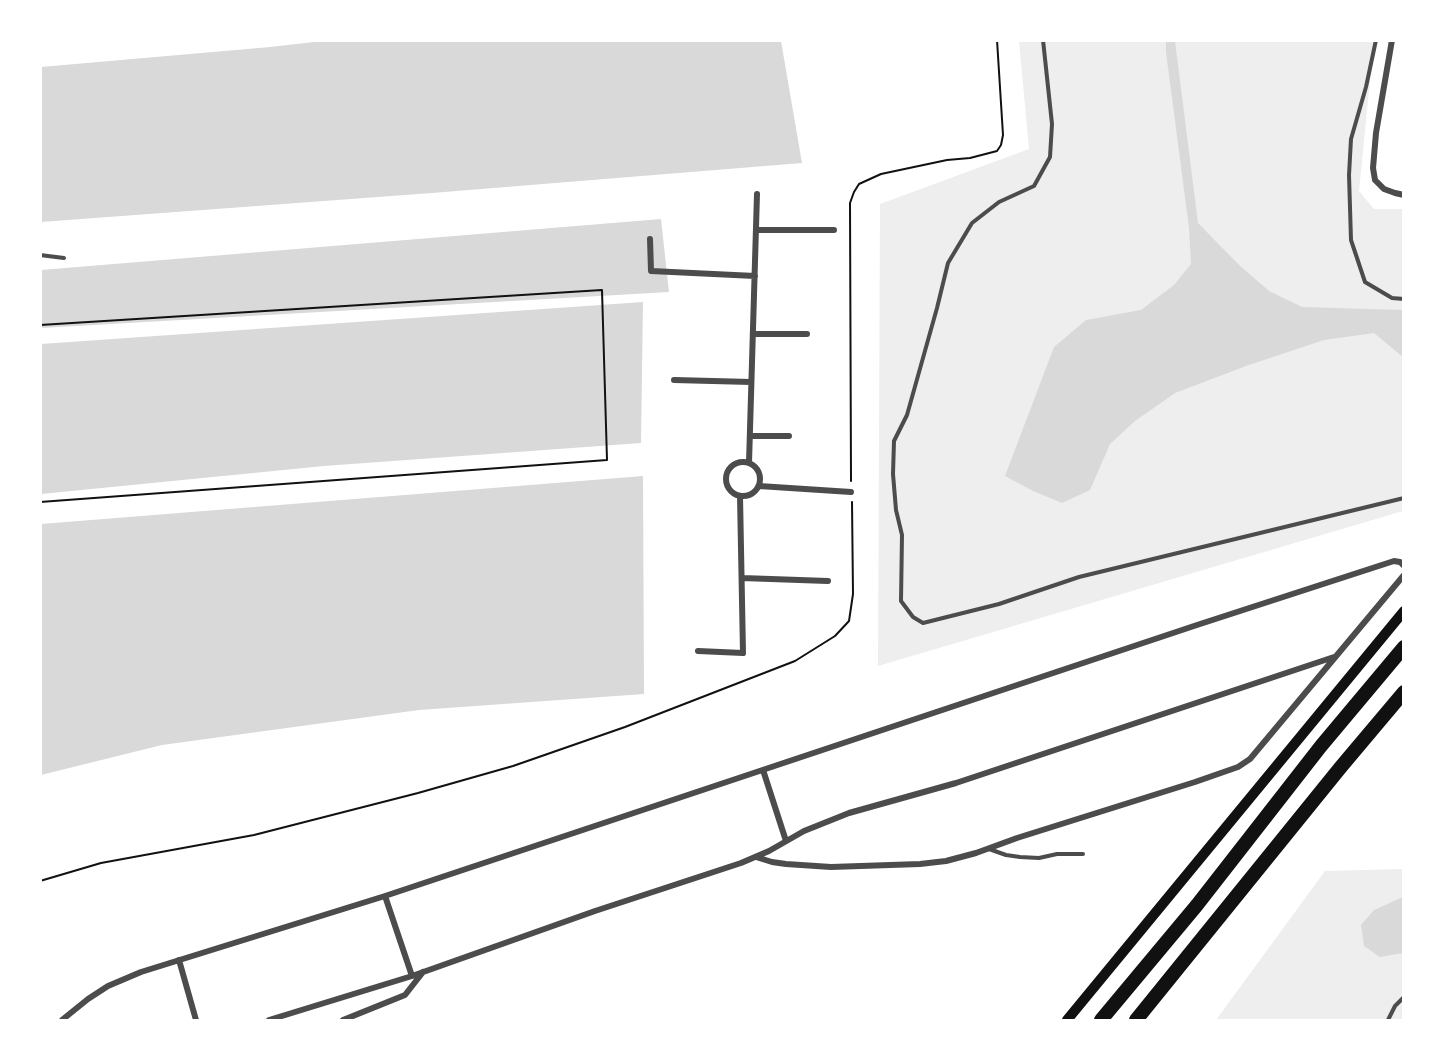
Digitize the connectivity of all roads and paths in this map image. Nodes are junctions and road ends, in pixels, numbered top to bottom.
1 (997, 40) edge
2 (1043, 40) edge
3 (1376, 40) edge
4 (1392, 40) edge
5 (757, 194) dead end
6 (1404, 195) edge
7 (756, 230) junction
8 (834, 230) dead end
9 (650, 239) dead end
10 (40, 255) edge
11 (64, 258) dead end
12 (754, 276) junction
13 (1404, 299) edge
14 (40, 325) edge
15 (753, 334) junction
16 (807, 334) dead end
17 (674, 380) dead end
18 (752, 382) junction
19 (750, 435) junction
20 (789, 435) dead end
21 (749, 463) junction
22 (759, 486) junction
23 (851, 492) junction
24 (740, 496) junction
25 (1404, 498) edge
26 (40, 502) edge
27 (1404, 566) edge
28 (1404, 575) edge
29 (741, 578) junction
30 (828, 581) dead end
31 (1404, 611) edge
32 (1404, 647) edge
33 (698, 651) dead end
34 (1334, 657) junction
35 (1404, 692) edge
36 (763, 770) junction
37 (786, 841) junction
38 (989, 848) junction
39 (1083, 854) dead end
40 (756, 857) junction
41 (40, 881) edge
42 (385, 896) junction
43 (179, 960) junction
44 (424, 972) junction
45 (412, 976) junction
46 (1404, 997) edge
47 (62, 1020) edge
48 (196, 1020) edge
49 (268, 1020) edge
50 (343, 1020) edge
51 (1067, 1020) edge
52 (1101, 1020) edge
53 (1136, 1020) edge
54 (1388, 1020) edge

1 - 23 path
2 - 25 lane
3 - 13 lane
4 - 6 street
5 - 7 street
7 - 8 street
7 - 12 street
9 - 12 street
10 - 11 lane
12 - 15 street
14 - 26 path
15 - 16 street
15 - 18 street
17 - 18 street
18 - 19 street
19 - 20 street
19 - 21 street
21 - 22 street
21 - 24 street
22 - 23 street
22 - 24 street
23 - 41 path
24 - 29 street
27 - 36 street
28 - 34 street
29 - 30 street
29 - 33 street
31 - 51 main road
32 - 52 highway
34 - 37 street
34 - 38 street
35 - 53 highway
36 - 37 street
36 - 42 street
37 - 40 street
38 - 39 lane
38 - 40 street
40 - 44 street
42 - 43 street
42 - 45 street
43 - 47 street
43 - 48 street
44 - 45 street
44 - 50 street
45 - 49 street
46 - 54 lane

